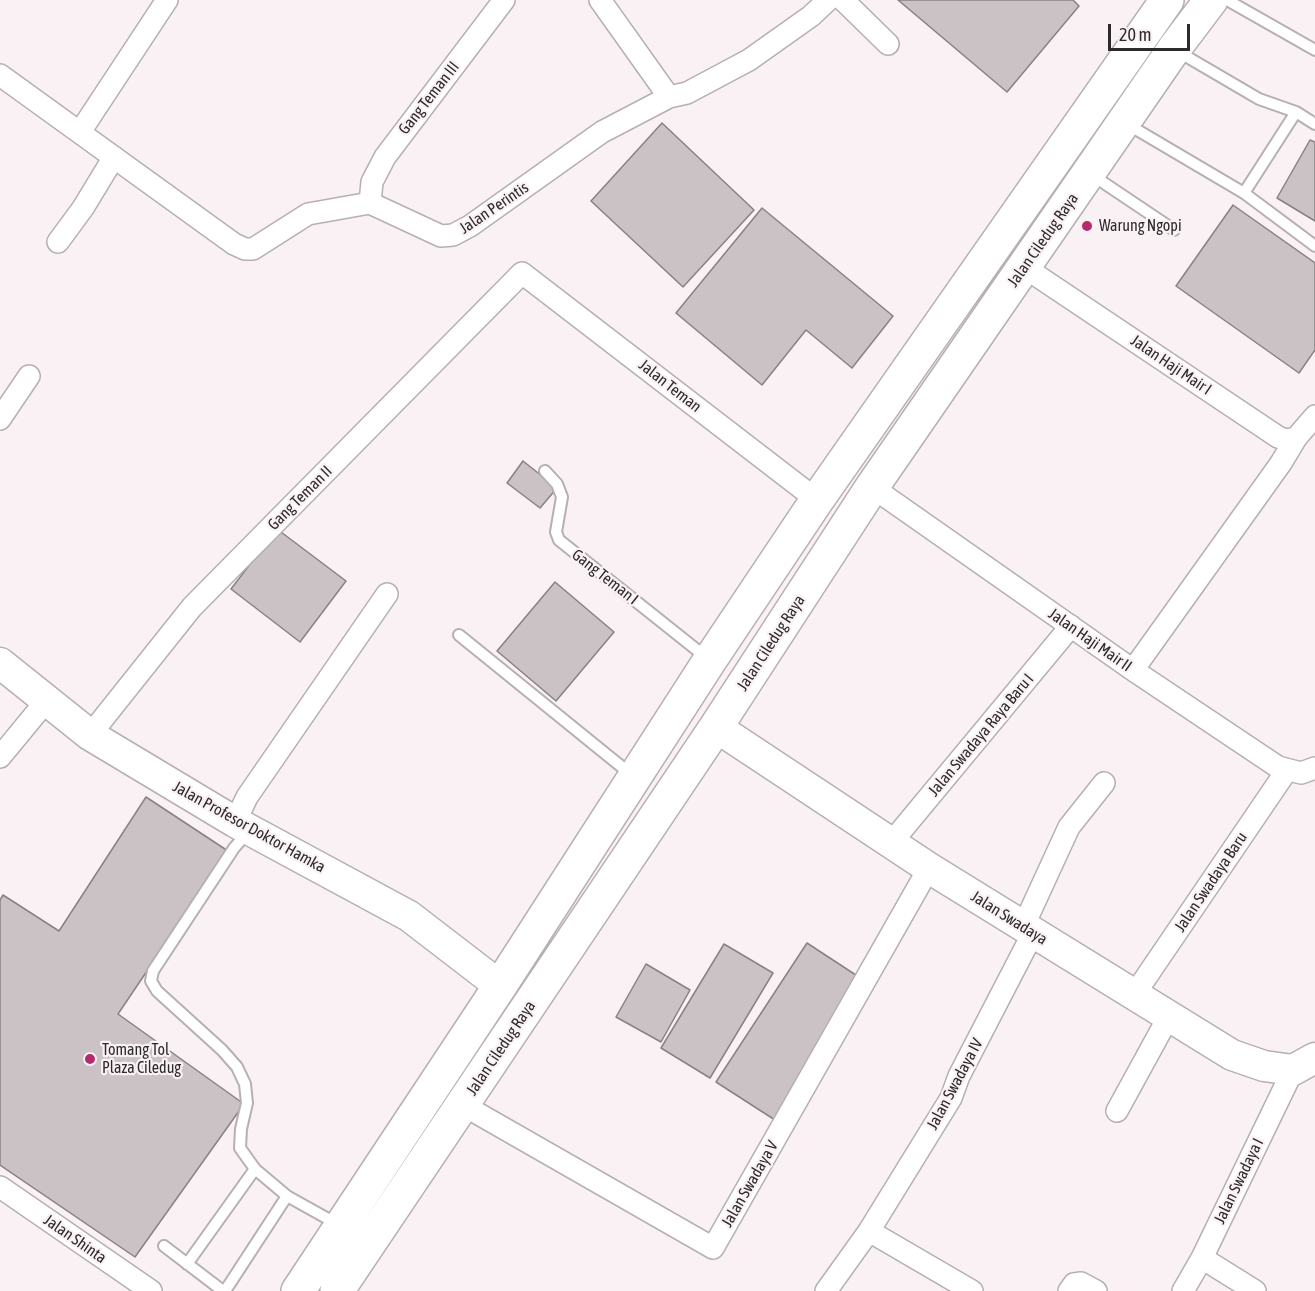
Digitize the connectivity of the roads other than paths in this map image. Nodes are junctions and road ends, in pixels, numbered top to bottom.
1 (167, 0) edge
2 (504, 0) edge
3 (600, 0) edge
4 (828, 0) edge
5 (843, 0) edge
6 (1167, 0) edge
7 (1209, 1) edge
8 (809, 8) edge
9 (1140, 40) junction
10 (888, 44) dead end
11 (1174, 49) junction
12 (1315, 50) edge
13 (0, 75) edge
14 (669, 97) junction
15 (1296, 112) junction
16 (1124, 123) junction
17 (1315, 124) edge
18 (80, 132) junction
19 (114, 157) junction
20 (1089, 173) junction
21 (1244, 192) junction
22 (370, 203) junction
23 (1174, 230) dead end
24 (58, 242) dead end
25 (994, 244) junction
26 (1315, 246) edge
27 (1024, 267) junction
28 (522, 273) joint
29 (29, 376) dead end
30 (1315, 416) edge
31 (0, 419) edge
32 (1296, 438) junction
33 (545, 471) dead end
34 (872, 488) junction
35 (817, 500) junction
36 (387, 594) dead end
37 (1071, 626) junction
38 (459, 634) dead end
39 (710, 660) junction
40 (0, 663) edge
41 (1134, 670) junction
42 (47, 700) junction
43 (716, 727) junction
44 (90, 735) junction
45 (0, 757) edge
46 (1315, 768) edge
47 (1287, 770) junction
48 (636, 778) junction
49 (1104, 783) dead end
50 (243, 825) junction
51 (891, 843) junction
52 (929, 868) junction
53 (1028, 930) junction
54 (500, 986) junction
55 (1134, 995) junction
56 (1169, 1016) junction
57 (1304, 1064) edge
58 (463, 1105) junction
59 (1117, 1111) dead end
60 (255, 1170) junction
61 (0, 1187) edge
62 (287, 1196) junction
63 (340, 1225) junction
64 (869, 1231) junction
65 (164, 1246) dead end
66 (1202, 1258) junction
67 (187, 1264) junction
68 (346, 1288) edge
69 (151, 1291) edge
70 (224, 1291) edge
71 (297, 1291) edge
72 (825, 1291) edge
73 (972, 1291) edge
74 (1069, 1291) edge
75 (1096, 1291) edge
76 (1183, 1291) edge
77 (1255, 1291) edge

1 - 18 street
2 - 22 street, Gang Teman III
3 - 14 street
4 - 8 street, Jalan Perintis
5 - 10 street
6 - 9 main road
7 - 11 main road, Jalan Ciledug Raya
7 - 12 lane
8 - 14 street, Jalan Perintis
9 - 11 main road
9 - 25 main road
11 - 15 lane
11 - 16 main road, Jalan Ciledug Raya
13 - 18 street
14 - 22 street, Jalan Perintis
15 - 17 lane
15 - 21 lane
16 - 20 main road, Jalan Ciledug Raya
16 - 21 lane
18 - 19 street
19 - 22 street
19 - 24 street
20 - 23 lane
20 - 27 main road, Jalan Ciledug Raya
21 - 26 lane
25 - 27 main road
25 - 35 main road
27 - 32 street, Jalan Haji Mair I
27 - 34 main road, Jalan Ciledug Raya
28 - 35 street, Jalan Teman
28 - 44 street, Gang Teman II
29 - 31 street
30 - 32 street
32 - 41 street
33 - 39 lane, Gang Teman I
34 - 37 street, Jalan Haji Mair II
34 - 43 main road, Jalan Ciledug Raya
35 - 39 main road
36 - 50 street
37 - 41 street, Jalan Haji Mair II
37 - 51 street, Jalan Swadaya Raya Baru I
38 - 48 lane
39 - 48 main road
40 - 42 street, Jalan Profesor Doktor Hamka
41 - 47 street, Jalan Haji Mair II
42 - 44 street, Jalan Profesor Doktor Hamka
42 - 45 street
43 - 51 street, Jalan Swadaya
43 - 58 main road, Jalan Ciledug Raya
44 - 50 street, Jalan Profesor Doktor Hamka
46 - 47 street
47 - 55 street, Jalan Swadaya Baru
48 - 54 main road
49 - 53 street, Jalan Swadaya IV
50 - 54 street, Jalan Profesor Doktor Hamka
50 - 60 lane
51 - 52 street, Jalan Swadaya
52 - 53 street, Jalan Swadaya
52 - 58 street, Jalan Swadaya V
53 - 55 street, Jalan Swadaya
53 - 64 street, Jalan Swadaya IV
54 - 63 main road
55 - 56 street, Jalan Swadaya
56 - 57 street, Jalan Swadaya
56 - 59 street
57 - 66 street, Jalan Swadaya I
58 - 68 main road, Jalan Ciledug Raya
60 - 62 lane
60 - 67 lane
61 - 69 street, Jalan Shinta
62 - 63 lane
62 - 70 lane
63 - 71 main road
64 - 72 street, Jalan Swadaya IV
64 - 73 street
65 - 67 lane
66 - 76 street, Jalan Swadaya I
66 - 77 street
67 - 70 lane
74 - 75 street

